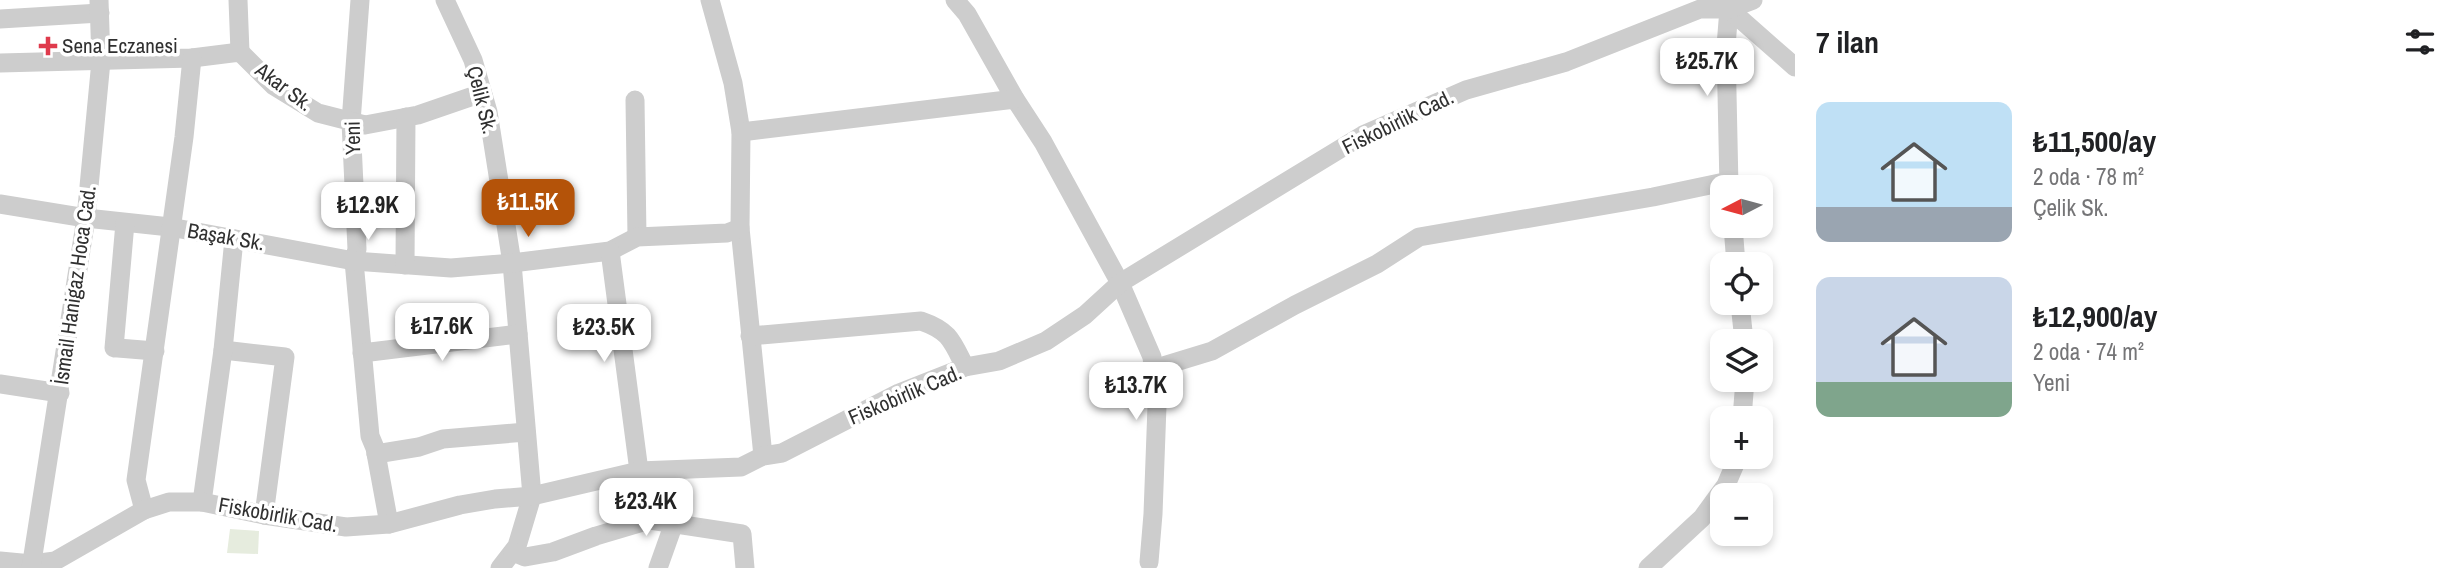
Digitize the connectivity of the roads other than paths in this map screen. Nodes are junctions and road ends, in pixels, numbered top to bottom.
1 (238, 0) edge
2 (360, 0) edge
3 (445, 0) edge
4 (710, 0) edge
5 (955, 0) edge
6 (1753, 0) edge
7 (100, 7) edge
8 (1729, 9) junction
9 (0, 19) edge
10 (240, 52) junction
11 (192, 58) junction
12 (101, 61) junction
13 (0, 63) edge
14 (1795, 67) edge
15 (482, 93) junction
16 (1015, 99) junction
17 (635, 100) dead end
18 (405, 117) junction
19 (351, 122) junction
20 (741, 132) junction
21 (1729, 175) edge
22 (1710, 187) edge
23 (0, 204) edge
24 (86, 218) junction
25 (125, 223) junction
26 (170, 227) junction
27 (740, 228) junction
28 (637, 237) junction
29 (234, 239) junction
30 (610, 251) junction
31 (354, 261) junction
32 (512, 263) junction
33 (405, 265) junction
34 (1120, 283) junction
35 (518, 334) junction
36 (750, 336) junction
37 (223, 350) junction
38 (155, 351) junction
39 (362, 353) junction
40 (965, 368) junction
41 (1153, 369) junction
42 (0, 384) edge
43 (60, 393) junction
44 (527, 432) junction
45 (376, 454) junction
46 (763, 456) junction
47 (1733, 469) edge
48 (639, 471) junction
49 (532, 496) junction
50 (202, 502) junction
51 (144, 510) junction
52 (264, 515) junction
53 (674, 523) junction
54 (389, 524) junction
55 (513, 552) junction
56 (0, 561) edge
57 (1149, 562) dead end
58 (32, 566) edge
59 (500, 568) edge
60 (657, 568) edge
61 (745, 568) edge
62 (1648, 568) edge

1 - 10 street
2 - 19 street, Yeni
3 - 15 street, Çelik Sk.
4 - 20 street
5 - 16 street
6 - 8 street, Fiskobirlik Cad.
7 - 9 street
7 - 12 street, İsmail Hanigaz Hoca Cad.
8 - 14 street
8 - 21 street
8 - 34 street, Fiskobirlik Cad.
10 - 11 street, Akar Sk.
10 - 19 street, Akar Sk.
11 - 12 street, Akar Sk.
11 - 26 street
12 - 13 street, Akar Sk.
12 - 24 street, İsmail Hanigaz Hoca Cad.
15 - 18 street, Akar Sk.
15 - 32 street, Çelik Sk.
16 - 20 street
16 - 34 street
17 - 28 street
18 - 19 street, Akar Sk.
18 - 33 street
19 - 31 street, Yeni
20 - 27 street
22 - 41 street
23 - 24 street, Başak Sk.
24 - 25 street, Başak Sk.
24 - 43 street, İsmail Hanigaz Hoca Cad.
25 - 26 street, Başak Sk.
25 - 38 street
26 - 29 street, Başak Sk.
26 - 38 street
27 - 28 street, Başak Sk.
27 - 36 street
28 - 30 street, Başak Sk.
29 - 31 street, Başak Sk.
29 - 37 street
30 - 32 street, Başak Sk.
30 - 48 street
31 - 33 street, Başak Sk.
31 - 39 street, Yeni
32 - 33 street, Başak Sk.
32 - 35 street, Çelik Sk.
34 - 40 street, Fiskobirlik Cad.
34 - 41 street
35 - 39 street
35 - 44 street, Çelik Sk.
36 - 40 street
36 - 46 street
37 - 50 street
37 - 52 street
38 - 51 street
39 - 45 street, Yeni
40 - 46 street, Fiskobirlik Cad.
41 - 57 street
42 - 43 street
43 - 58 street, İsmail Hanigaz Hoca Cad.
44 - 45 street
44 - 49 street, Çelik Sk.
45 - 54 street, Yeni
46 - 48 street, Fiskobirlik Cad.
47 - 62 street
48 - 49 street, Fiskobirlik Cad.
49 - 54 street, Fiskobirlik Cad.
49 - 55 street
50 - 51 street, Fiskobirlik Cad.
50 - 52 street, Fiskobirlik Cad.
51 - 58 street, Fiskobirlik Cad.
52 - 54 street, Fiskobirlik Cad.
53 - 55 street
53 - 60 street
53 - 61 street
55 - 59 street
56 - 58 street, Fiskobirlik Cad.

